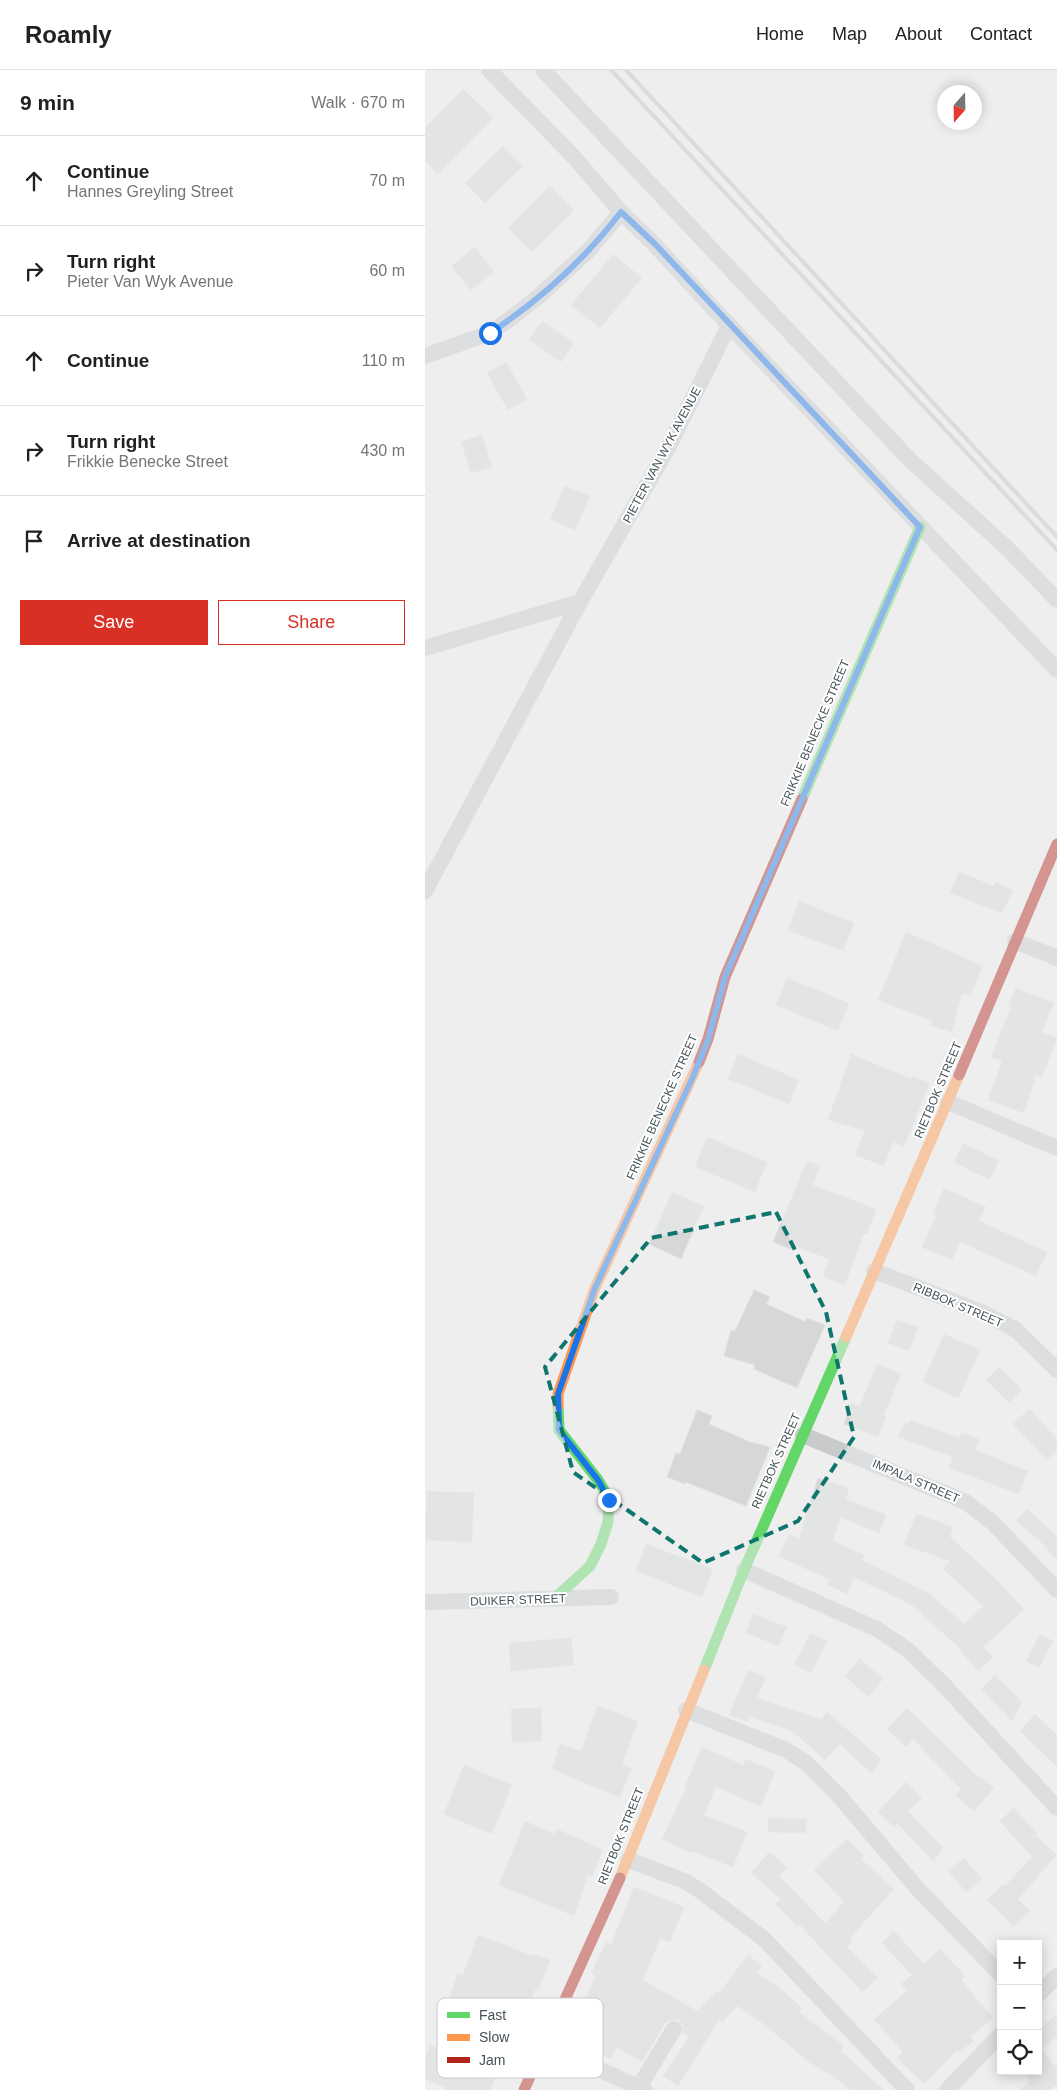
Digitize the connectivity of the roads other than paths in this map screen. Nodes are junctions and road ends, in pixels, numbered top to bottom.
1 (489, 70) edge
2 (543, 70) edge
3 (621, 212) junction
4 (729, 325) junction
5 (425, 356) edge
6 (920, 527) junction
7 (1057, 600) edge
8 (580, 602) junction
9 (425, 648) edge
10 (1057, 670) edge
11 (1057, 844) edge
12 (425, 891) edge
13 (1015, 941) junction
14 (1057, 958) edge
15 (948, 1102) junction
16 (1057, 1148) edge
17 (874, 1271) junction
18 (1057, 1370) edge
19 (803, 1435) junction
20 (744, 1570) junction
21 (1057, 1590) edge
22 (611, 1597) dead end
23 (554, 1599) junction
24 (425, 1602) edge
25 (686, 1710) junction
26 (1057, 1808) edge
27 (627, 1860) junction
28 (997, 1971) edge
29 (1057, 1976) edge
30 (1042, 1991) edge
31 (566, 1998) edge
32 (674, 2029) dead end
33 (997, 2038) edge
34 (603, 2072) edge
35 (530, 2078) edge
36 (635, 2087) edge
37 (524, 2090) edge
38 (907, 2090) edge
39 (947, 2090) edge

1 - 3 street
2 - 7 street
3 - 4 street
3 - 5 street
4 - 6 street
4 - 8 street, PIETER VAN WYK AVENUE
6 - 10 street
6 - 23 street, FRIKKIE BENECKE STREET
8 - 9 street
8 - 12 street, PIETER VAN WYK AVENUE
11 - 13 street, RIETBOK STREET
13 - 14 street
13 - 15 street, RIETBOK STREET
15 - 16 street
15 - 17 street, RIETBOK STREET
17 - 18 street, RIBBOK STREET
17 - 19 street, RIETBOK STREET
19 - 20 street, RIETBOK STREET
19 - 21 street, IMPALA STREET
20 - 25 street, RIETBOK STREET
20 - 26 street
22 - 23 street, DUIKER STREET
23 - 24 street, DUIKER STREET
25 - 27 street, RIETBOK STREET
25 - 28 street
27 - 31 street, RIETBOK STREET
27 - 38 street
29 - 30 street
32 - 36 street
33 - 39 street
34 - 36 street
35 - 37 street, RIETBOK STREET

